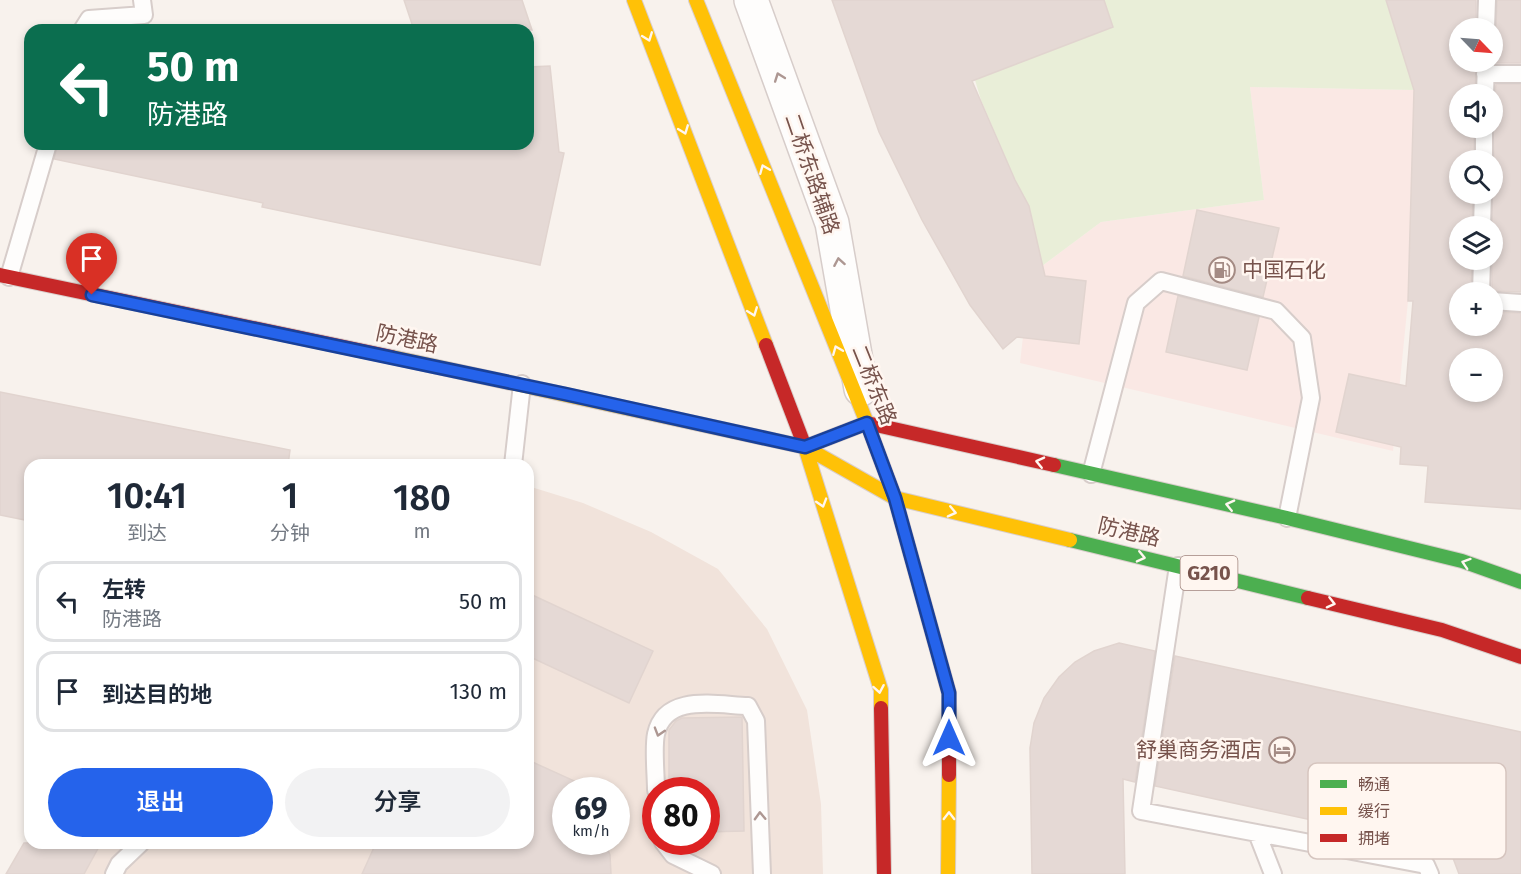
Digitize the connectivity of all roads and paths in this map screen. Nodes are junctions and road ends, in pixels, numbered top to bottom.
1 (142, 0) edge
2 (634, 0) edge
3 (696, 0) edge
4 (751, 0) edge
5 (1487, 0) edge
6 (1486, 18) edge
7 (86, 24) edge
8 (1503, 71) edge
9 (1521, 74) edge
10 (46, 150) edge
11 (4, 276) edge
12 (1503, 302) edge
13 (1521, 303) edge
14 (522, 384) junction
15 (867, 423) junction
16 (805, 447) junction
17 (514, 459) edge
18 (1091, 474) junction
19 (895, 498) junction
20 (1287, 518) junction
21 (1178, 566) junction
22 (1521, 582) edge
23 (1521, 657) edge
24 (656, 777) edge
25 (1257, 833) junction
26 (1308, 843) edge
27 (135, 849) edge
28 (674, 855) edge
29 (1394, 859) edge
30 (114, 874) edge
31 (712, 874) edge
32 (762, 874) edge
33 (884, 874) edge
34 (948, 874) edge
35 (1273, 874) edge
36 (1430, 874) edge

1 - 7 lane
2 -> 16 main road
15 -> 3 main road, 二桥东路
15 -> 4 street, 二桥东路辅路
5 - 6 lane
8 - 9 lane
10 - 11 lane
11 - 14 main road, 防港路
12 - 13 lane
14 - 16 main road, 防港路
14 - 17 lane
15 - 16 main road
18 -> 15 main road
15 - 19 main road, 二桥东路
16 - 19 main road, 防港路 / G210
16 -> 33 main road
20 -> 18 main road
18 - 20 lane
19 -> 21 main road, 防港路 / G210
34 -> 19 main road, 二桥东路
22 -> 20 main road
21 -> 23 main road, 防港路 / G210
21 - 25 lane
32 -> 24 lane
25 - 26 lane
25 - 35 lane
27 - 30 lane
28 - 31 lane
29 - 36 lane

